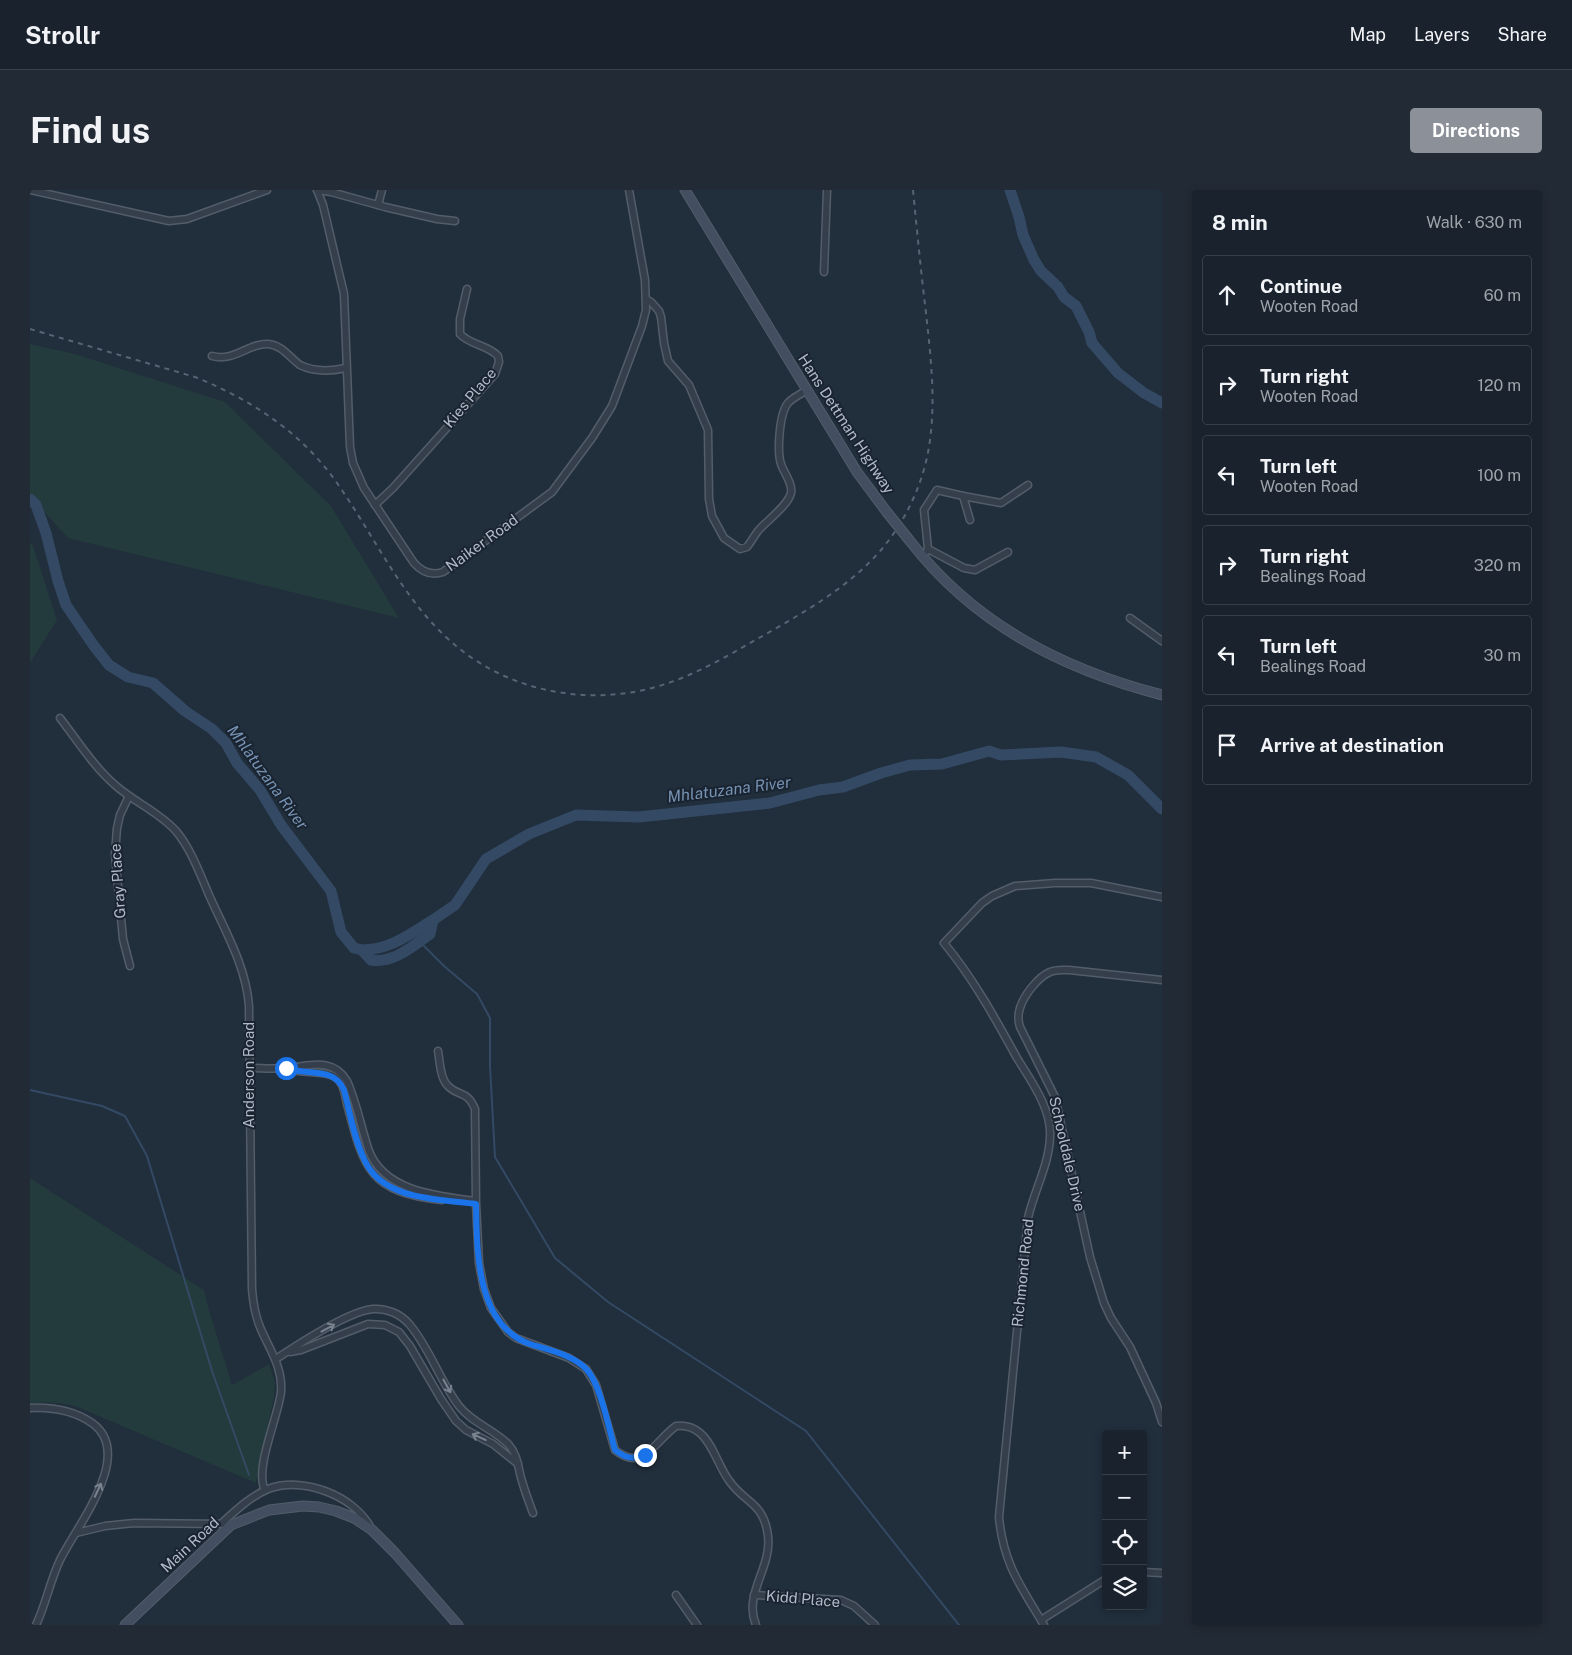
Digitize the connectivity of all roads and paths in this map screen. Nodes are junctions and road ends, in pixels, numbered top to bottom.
1 (30, 190) edge
2 (267, 190) edge
3 (317, 190) edge
4 (382, 190) edge
5 (629, 190) edge
6 (685, 190) edge
7 (827, 190) edge
8 (378, 204) junction
9 (455, 221) dead end
10 (824, 272) dead end
11 (468, 289) dead end
12 (646, 299) junction
13 (212, 356) dead end
14 (346, 368) junction
15 (807, 390) junction
16 (1028, 485) dead end
17 (963, 496) junction
18 (375, 505) junction
19 (970, 520) dead end
20 (928, 549) junction
21 (1008, 552) dead end
22 (925, 560) junction
23 (1130, 618) dead end
24 (1162, 641) edge
25 (1162, 695) edge
26 (60, 718) dead end
27 (129, 796) junction
28 (1162, 898) edge
29 (130, 966) dead end
30 (1162, 980) edge
31 (438, 1051) dead end
32 (249, 1068) junction
33 (476, 1202) junction
34 (286, 1352) junction
35 (276, 1360) junction
36 (30, 1408) edge
37 (1162, 1422) edge
38 (518, 1464) junction
39 (266, 1490) junction
40 (533, 1513) dead end
41 (226, 1524) junction
42 (372, 1530) junction
43 (76, 1533) junction
44 (1147, 1572) edge
45 (1162, 1573) edge
46 (1102, 1582) edge
47 (676, 1595) dead end
48 (754, 1595) junction
49 (1043, 1622) edge
50 (36, 1625) edge
51 (125, 1625) edge
52 (458, 1625) edge
53 (697, 1625) edge
54 (756, 1625) edge
55 (875, 1625) edge

1 - 2 street
3 - 8 street
3 - 14 street, Naiker Road
4 - 8 street
5 - 12 street, Naiker Road
6 - 15 street, Hans Dettman Highway
7 - 10 street
8 - 9 street
11 - 18 street, Kies Place
12 - 15 street
12 - 18 street, Naiker Road
13 - 14 street
14 - 18 street, Naiker Road
15 - 22 street, Hans Dettman Highway, bridge
16 - 17 street
17 - 19 street
17 - 20 street
20 - 21 street
20 - 22 street
22 - 25 street, Hans Dettman Highway
23 - 24 street
26 - 27 street, Anderson Road
27 - 29 street, Gray Place
27 - 32 street, Anderson Road
28 - 49 street, Richmond Road
30 - 37 street, Schooldale Drive
31 - 33 street
32 - 33 street
32 - 35 street, Anderson Road
33 - 48 street
34 - 35 street
38 -> 34 street
34 -> 38 street
35 - 39 street, Anderson Road
43 -> 36 street
38 - 40 street
39 - 41 street, Main Road
39 - 42 street, Main Road
41 - 42 street, Main Road
41 - 43 street
41 - 51 street, Main Road
42 - 52 street, Main Road
43 - 50 street
44 - 45 street
46 - 49 street
47 - 53 street
48 - 54 street
48 - 55 street, Kidd Place

